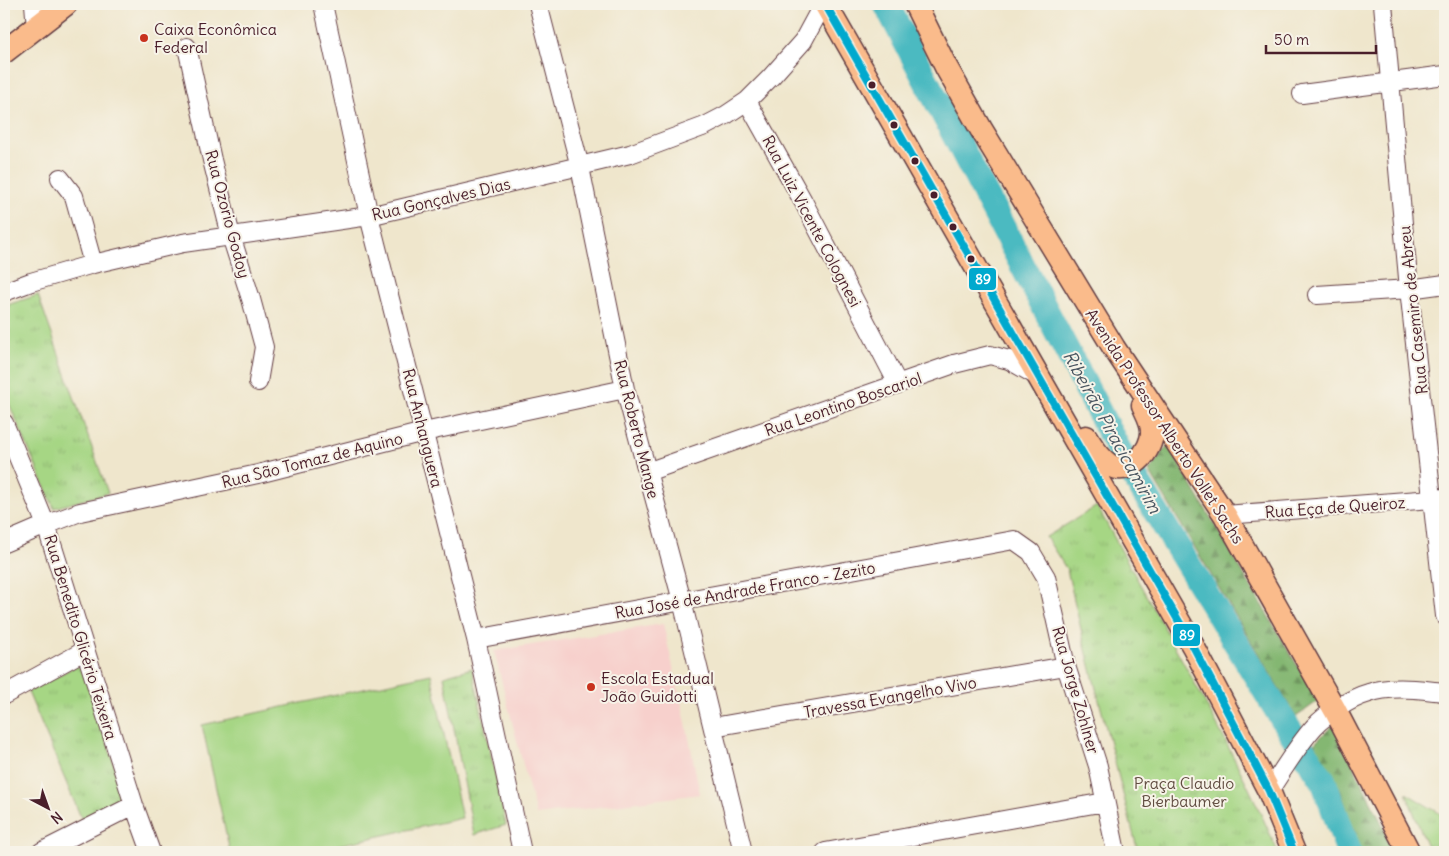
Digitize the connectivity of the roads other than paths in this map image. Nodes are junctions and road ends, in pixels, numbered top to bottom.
1 (34, 4) edge
2 (66, 4) edge
3 (323, 4) edge
4 (538, 4) edge
5 (824, 4) edge
6 (915, 4) edge
7 (1383, 4) edge
8 (36, 28) junction
9 (187, 47) dead end
10 (4, 52) edge
11 (1445, 75) edge
12 (1391, 82) junction
13 (1302, 94) dead end
14 (747, 101) junction
15 (580, 167) junction
16 (60, 178) dead end
17 (369, 216) junction
18 (231, 236) junction
19 (93, 264) junction
20 (1445, 284) edge
21 (1409, 288) junction
22 (4, 292) edge
23 (1317, 295) dead end
24 (1114, 348) junction
25 (1037, 376) junction
26 (258, 382) dead end
27 (898, 384) junction
28 (625, 389) junction
29 (4, 423) edge
30 (424, 432) junction
31 (647, 472) junction
32 (1439, 499) edge
33 (1225, 515) junction
34 (46, 525) junction
35 (1014, 540) joint
36 (4, 543) edge
37 (682, 601) junction
38 (1445, 616) edge
39 (476, 639) junction
40 (84, 651) junction
41 (1066, 666) junction
42 (1445, 692) edge
43 (4, 696) edge
44 (1335, 710) junction
45 (713, 727) junction
46 (1275, 782) junction
47 (1105, 802) junction
48 (134, 805) junction
49 (40, 852) edge
50 (151, 852) edge
51 (522, 852) edge
52 (743, 852) edge
53 (825, 852) edge
54 (1116, 852) edge
55 (1294, 852) edge
56 (1410, 852) edge

1 - 8 street
2 - 8 main road
3 - 17 street, Rua Anhanguera
4 - 15 street, Rua Roberto Mange
5 - 14 street, Rua Gonçalves Dias
5 - 25 main road
6 - 24 main road, Avenida Professor Alberto Vollet Sachs
7 - 12 street, Rua Casemiro de Abreu
8 - 10 main road
9 - 18 street, Rua Ozorio Godoy
11 - 12 street
12 - 13 street
12 - 21 street, Rua Casemiro de Abreu
14 - 15 street, Rua Gonçalves Dias
14 - 27 street, Rua Luiz Vicente Colognesi
15 - 17 street, Rua Gonçalves Dias
15 - 28 street, Rua Roberto Mange
16 - 19 street
17 - 18 street, Rua Gonçalves Dias
17 - 30 street, Rua Anhanguera
18 - 19 street, Rua Gonçalves Dias
18 - 26 street, Rua Ozorio Godoy
19 - 22 street, Rua Gonçalves Dias
20 - 21 street
21 - 23 street
21 - 32 street, Rua Casemiro de Abreu
24 - 25 main road
24 - 33 main road, Avenida Professor Alberto Vollet Sachs
25 - 27 street, Rua Leontino Boscariol
25 - 46 main road
27 - 31 street, Rua Leontino Boscariol
28 - 30 street, Rua São Tomaz de Aquino
28 - 31 street, Rua Roberto Mange
29 - 34 street, Rua Benedito Glicério Teixeira
30 - 34 street, Rua São Tomaz de Aquino
30 - 39 street, Rua Anhanguera
31 - 37 street, Rua Roberto Mange
32 - 33 street, Rua Eça de Queiroz
32 - 38 street, Rua Casemiro de Abreu
33 - 44 main road, Avenida Professor Alberto Vollet Sachs
34 - 36 street, Rua São Tomaz de Aquino
34 - 40 street, Rua Benedito Glicério Teixeira
35 - 37 street, Rua José de Andrade Franco - Zezito
35 - 41 street, Rua Jorge Zohlner
37 - 39 street, Rua José de Andrade Franco - Zezito
37 - 45 street, Rua Roberto Mange
39 - 51 street, Rua Anhanguera
40 - 43 street
40 - 48 street, Rua Benedito Glicério Teixeira
41 - 45 street, Travessa Evangelho Vivo
41 - 47 street, Rua Jorge Zohlner
42 - 44 street
44 - 46 street
44 - 56 main road, Avenida Professor Alberto Vollet Sachs
45 - 52 street, Rua Roberto Mange
46 - 55 main road
47 - 53 street
47 - 54 street, Rua Jorge Zohlner
48 - 49 street
48 - 50 street, Rua Benedito Glicério Teixeira

